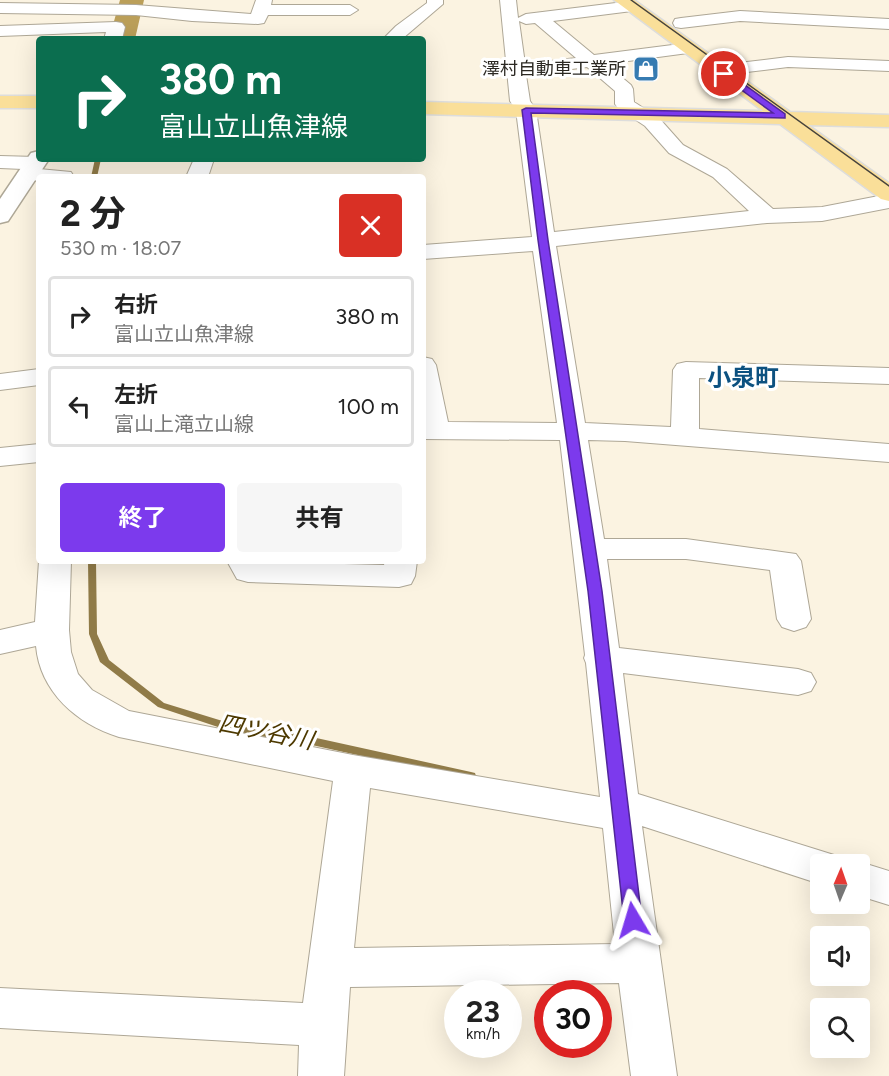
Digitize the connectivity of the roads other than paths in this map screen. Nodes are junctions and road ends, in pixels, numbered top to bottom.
1 (435, 0) edge
2 (508, 0) edge
3 (634, 2) edge
4 (129, 5) edge
5 (263, 5) edge
6 (0, 8) edge
7 (740, 8) edge
8 (350, 10) dead end
9 (539, 18) junction
10 (511, 21) junction
11 (681, 23) junction
12 (889, 24) edge
13 (0, 31) edge
14 (114, 36) edge
15 (130, 36) edge
16 (395, 36) edge
17 (688, 48) junction
18 (590, 61) junction
19 (889, 66) edge
20 (747, 67) junction
21 (516, 71) junction
22 (0, 102) edge
23 (36, 102) edge
24 (426, 108) edge
25 (526, 110) junction
26 (636, 112) junction
27 (782, 116) junction
28 (817, 117) junction
29 (889, 121) edge
30 (851, 141) dead end
31 (0, 162) edge
32 (35, 165) edge
33 (56, 174) edge
34 (889, 194) edge
35 (889, 201) edge
36 (0, 216) edge
37 (767, 216) junction
38 (543, 240) junction
39 (426, 252) edge
40 (889, 376) edge
41 (36, 377) edge
42 (0, 382) edge
43 (426, 393) edge
44 (430, 430) edge
45 (573, 432) junction
46 (685, 437) junction
47 (36, 453) edge
48 (889, 453) edge
49 (0, 457) edge
50 (589, 549) junction
51 (55, 564) edge
52 (244, 564) edge
53 (401, 564) edge
54 (794, 619) dead end
55 (51, 630) junction
56 (0, 642) edge
57 (601, 658) junction
58 (798, 682) dead end
59 (352, 770) junction
60 (620, 812) junction
61 (810, 864) edge
62 (870, 882) edge
63 (889, 888) edge
64 (638, 963) junction
65 (330, 968) junction
66 (0, 1008) edge
67 (323, 1025) junction
68 (321, 1076) edge
69 (654, 1076) edge

1 - 16 street
2 - 10 street
3 - 9 street
3 - 11 main road
3 - 17 main road
4 - 5 street
4 - 6 street
4 - 15 street
5 - 8 street
7 - 11 street
7 - 12 street
9 - 10 street
9 - 18 street
10 - 21 street
11 - 20 main road
13 - 14 street
17 - 18 street
17 - 27 main road
18 - 21 street
18 - 26 street
19 - 20 street
20 - 28 main road
21 - 25 street
22 - 23 main road
24 - 25 main road
25 - 26 main road
25 - 38 street
26 - 27 main road
26 - 37 street
27 - 28 main road
27 - 34 main road
28 - 29 main road
28 - 30 main road
31 - 32 street
32 - 33 street
32 - 36 street
35 - 37 street
37 - 38 street
38 - 39 street
38 - 45 street
40 - 46 street
41 - 42 street
43 - 44 street
44 - 45 street
45 - 46 street
45 - 50 street
46 - 48 street
47 - 49 street
50 - 54 street
50 - 57 street
51 - 55 street
52 - 53 street
55 - 56 street
55 - 59 street
57 - 58 street
57 - 60 street
59 - 60 street
59 - 65 street
60 - 61 street
60 - 64 street
62 - 63 street
64 - 65 street
64 - 69 street
65 - 67 street
66 - 67 street
67 - 68 street

